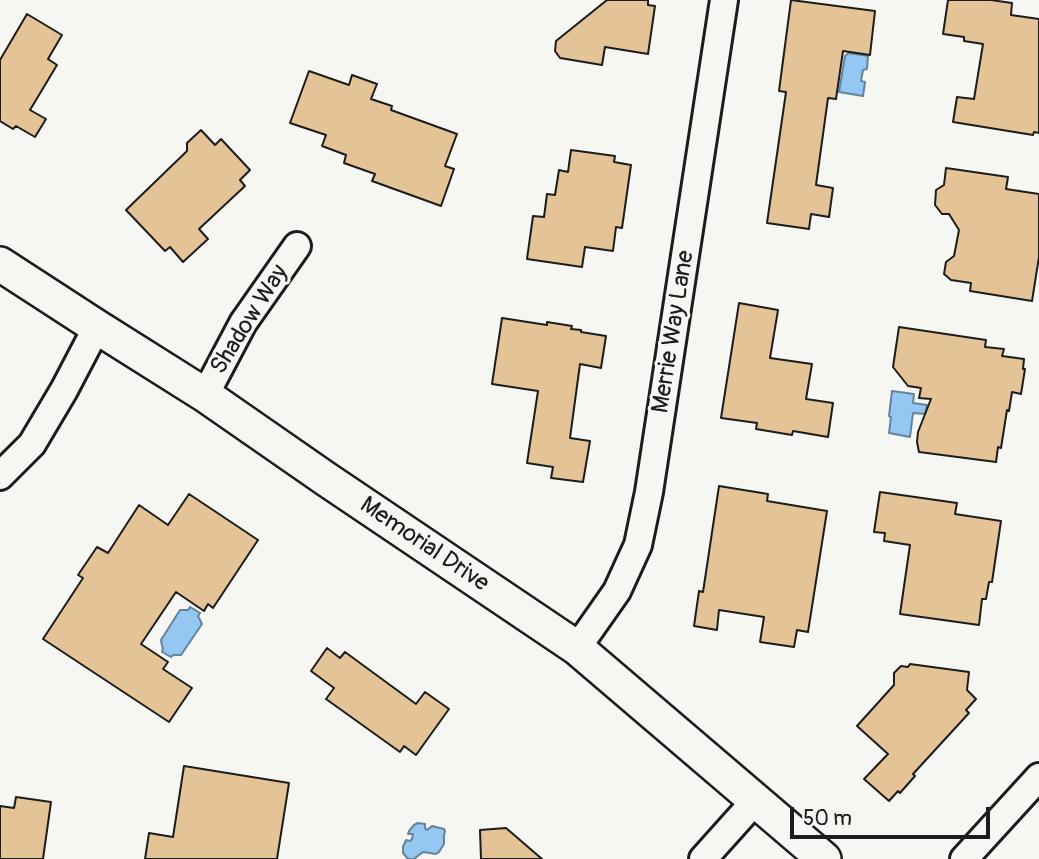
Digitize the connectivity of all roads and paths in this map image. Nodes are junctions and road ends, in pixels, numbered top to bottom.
1 (724, 0) edge
2 (297, 246) dead end
3 (0, 264) edge
4 (97, 327) junction
5 (205, 395) junction
6 (0, 477) edge
7 (577, 648) junction
8 (1039, 777) edge
9 (755, 801) junction
10 (703, 859) edge
11 (824, 859) edge
12 (964, 859) edge

1 - 7 street, Merrie Way Lane
2 - 5 street, Shadow Way
3 - 4 street, Memorial Drive
4 - 5 street, Memorial Drive
4 - 6 street
5 - 7 street, Memorial Drive
7 - 9 street, Memorial Drive
8 - 12 street
9 - 10 street
9 - 11 street, Memorial Drive

